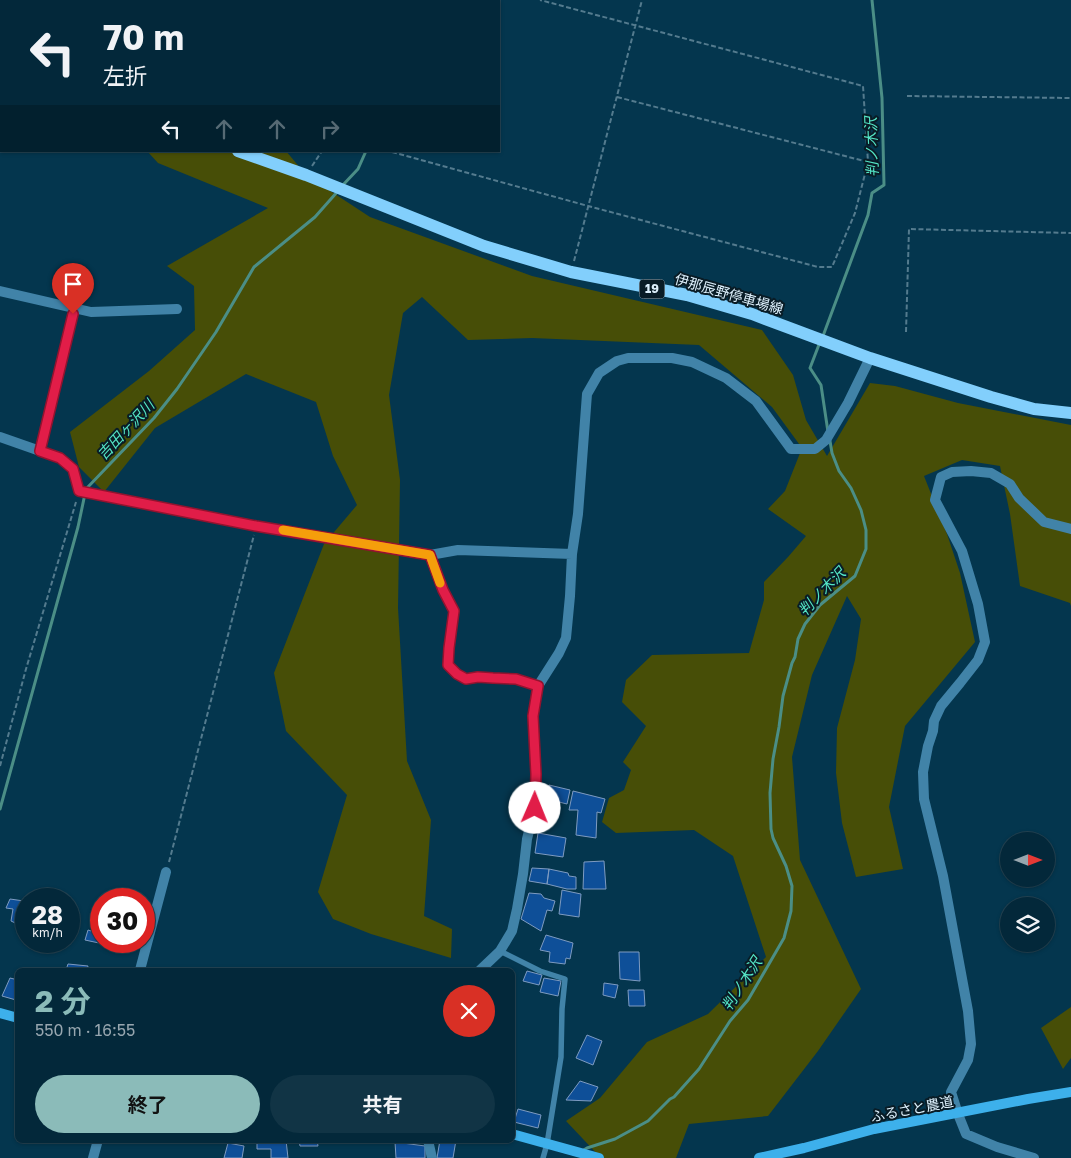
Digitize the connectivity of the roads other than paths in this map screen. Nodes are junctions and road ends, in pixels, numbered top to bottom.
1 (241, 152) edge
2 (0, 291) edge
3 (177, 309) dead end
4 (73, 314) dead end
5 (870, 358) junction
6 (1071, 414) edge
7 (0, 437) edge
8 (40, 451) junction
9 (1071, 529) edge
10 (572, 554) junction
11 (430, 555) junction
12 (538, 686) junction
13 (166, 872) road end
14 (500, 951) junction
15 (141, 968) edge
16 (482, 968) edge
17 (0, 1013) edge
18 (15, 1017) edge
19 (1071, 1092) edge
20 (958, 1114) junction
21 (515, 1135) edge
22 (97, 1143) edge
23 (429, 1143) edge
24 (547, 1144) junction
25 (94, 1158) edge
26 (432, 1158) edge
27 (543, 1158) edge
28 (599, 1158) edge
29 (759, 1158) edge
30 (1034, 1158) edge

1 - 5 main road, 伊那辰野停車場線 / 19
2 - 3 street
4 - 8 street
5 - 6 main road, 伊那辰野停車場線 / 19
5 - 10 street
7 - 8 street
8 - 11 street
9 - 20 street
10 - 11 street
10 - 12 street
11 - 12 lane
12 - 14 street
13 - 15 street
14 - 16 street
14 - 24 lane
17 - 18 street
19 - 20 street, ふるさと農道
20 - 29 street, ふるさと農道
20 - 30 street
21 - 24 street
22 - 25 street
23 - 26 street
24 - 27 lane
24 - 28 street

